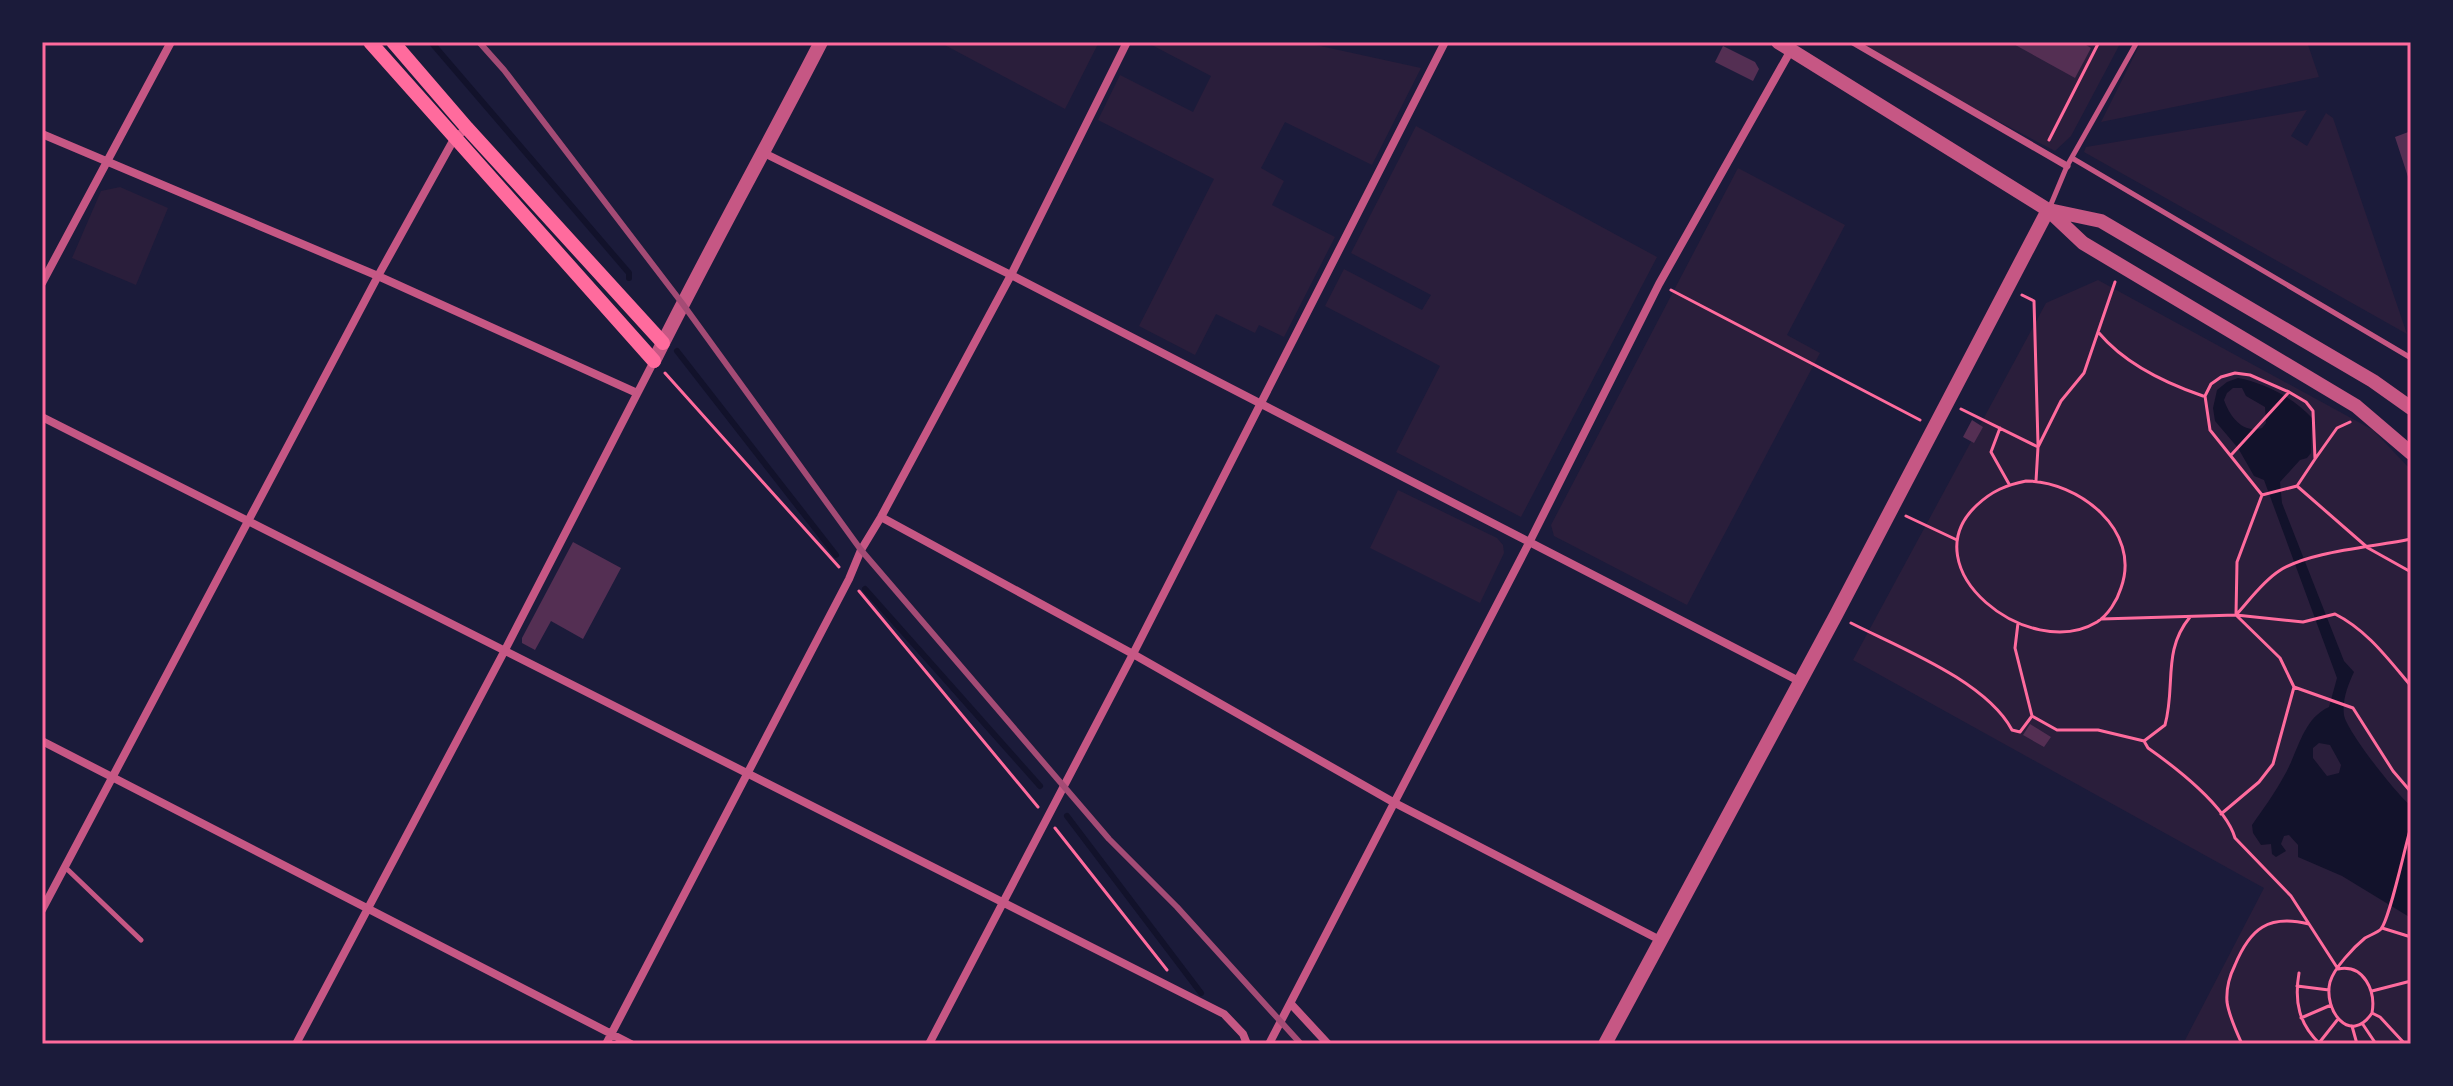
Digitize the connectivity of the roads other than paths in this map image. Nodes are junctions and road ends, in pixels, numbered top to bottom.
1 (171, 42) edge
2 (370, 42) edge
3 (393, 42) edge
4 (821, 42) edge
5 (1127, 42) edge
6 (1445, 42) edge
7 (1853, 42) edge
8 (2124, 42) edge
9 (2135, 45) edge
10 (1784, 46) edge
11 (467, 128) junction
12 (42, 134) edge
13 (454, 139) junction
14 (764, 153) junction
15 (2072, 158) junction
16 (106, 160) junction
17 (2067, 166) junction
18 (2048, 210) junction
19 (1011, 275) junction
20 (378, 276) junction
21 (42, 283) edge
22 (663, 343) junction
23 (2411, 358) edge
24 (654, 361) junction
25 (637, 393) junction
26 (1260, 404) junction
27 (2411, 408) edge
28 (42, 417) edge
29 (2411, 453) edge
30 (881, 517) junction
31 (250, 522) junction
32 (1530, 541) junction
33 (505, 650) junction
34 (1133, 654) junction
35 (1799, 681) junction
36 (42, 741) edge
37 (750, 773) junction
38 (113, 778) junction
39 (1393, 802) junction
40 (65, 867) junction
41 (1004, 902) junction
42 (368, 909) junction
43 (42, 910) edge
44 (141, 940) dead end
45 (1660, 940) junction
46 (1291, 1004) junction
47 (612, 1034) junction
48 (296, 1044) edge
49 (606, 1044) edge
50 (631, 1044) edge
51 (929, 1044) edge
52 (1247, 1044) edge
53 (1269, 1044) edge
54 (1328, 1044) edge
55 (1605, 1044) edge

1 - 16 street
2 - 13 main road
3 - 11 main road
4 - 14 street
5 - 19 street
6 - 26 street
7 - 17 street
8 - 9 lane
9 - 15 lane
10 - 18 street
10 - 32 street
11 - 13 street
11 - 22 main road
12 - 16 street
13 - 20 street
13 - 24 main road
14 - 19 street
14 - 22 street
15 - 17 lane
15 - 23 lane
16 - 20 street
16 - 21 street
17 - 18 lane
18 - 27 street
18 - 29 street
18 - 35 street
19 - 26 street
19 - 30 street
20 - 25 street
20 - 31 street
22 - 24 street
24 - 25 street
25 - 33 street
26 - 32 street
26 - 34 street
28 - 31 street
30 - 34 street
30 - 37 street
31 - 33 street
31 - 38 street
32 - 35 street
32 - 39 street
33 - 37 street
33 - 42 street
34 - 39 street
34 - 41 street
35 - 45 street
36 - 38 street
37 - 41 street
37 - 47 street
38 - 40 street
38 - 42 street
39 - 45 street
39 - 46 street
40 - 43 street
40 - 44 lane
41 - 51 street
41 - 52 street
42 - 47 street
42 - 48 street
45 - 55 street
46 - 53 street
46 - 54 street
47 - 49 street
47 - 50 street

